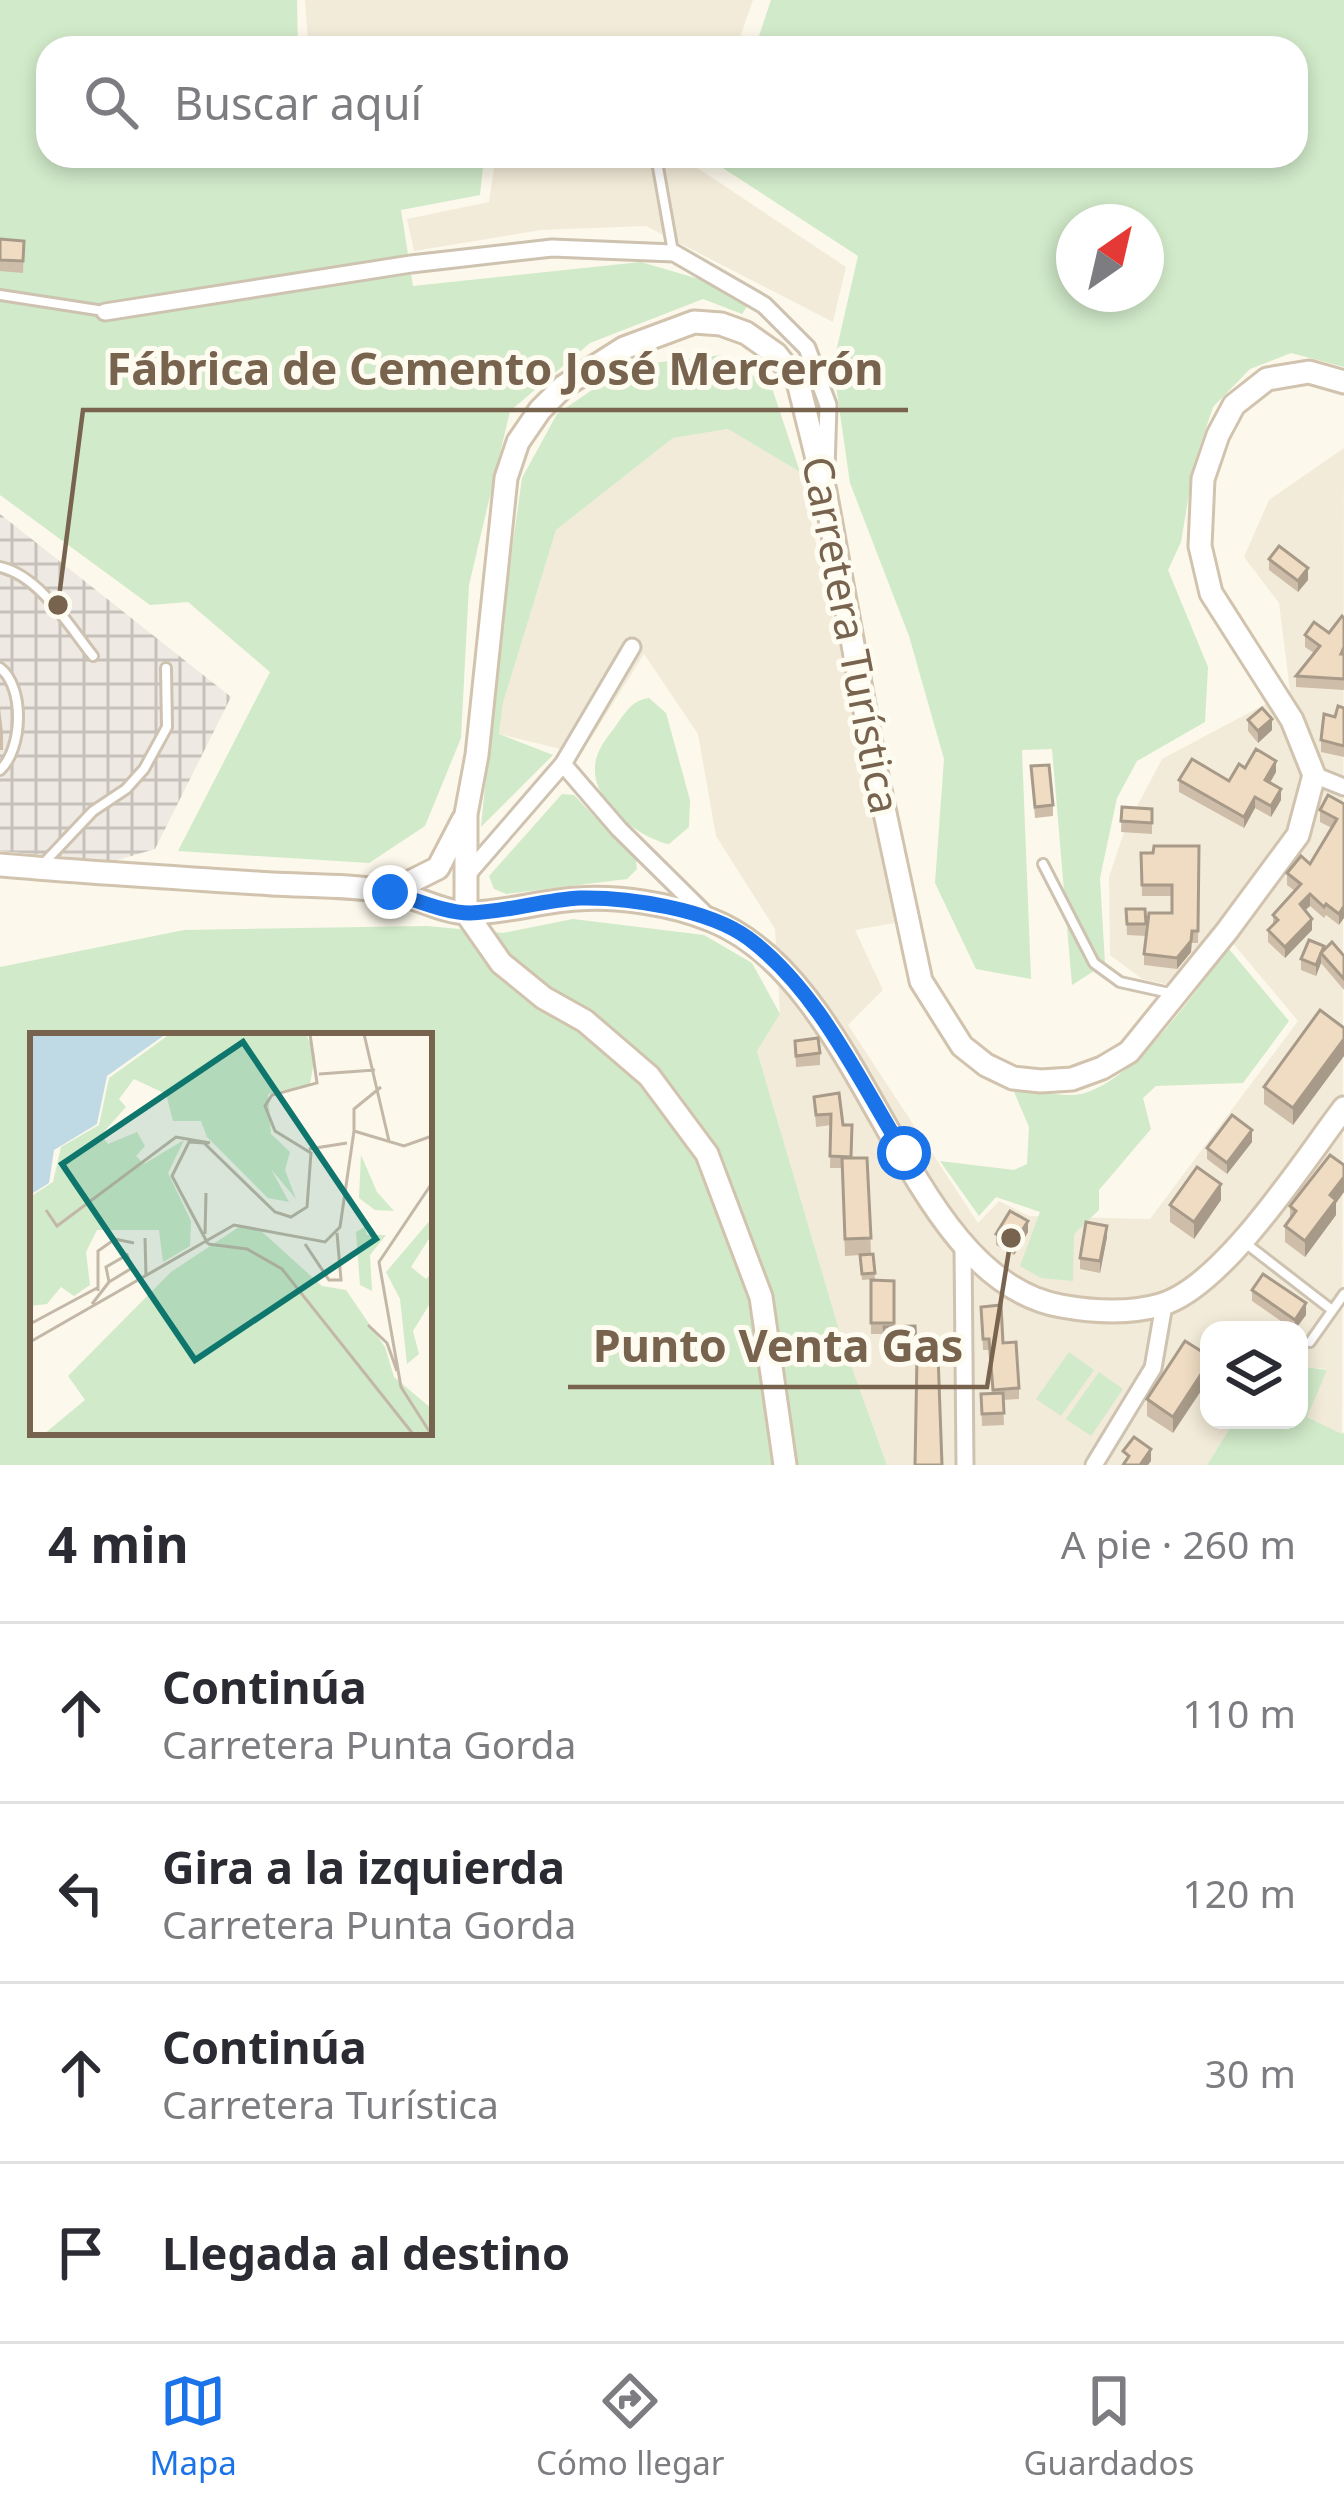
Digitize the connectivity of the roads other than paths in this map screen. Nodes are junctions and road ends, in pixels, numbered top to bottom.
1 (658, 168) edge
2 (674, 254) junction
3 (0, 295) edge
4 (105, 311) joint
5 (1344, 382) edge
6 (825, 491) junction
7 (0, 567) edge
8 (632, 647) dead end
9 (93, 656) dead end
10 (0, 668) edge
11 (166, 668) dead end
12 (563, 764) junction
13 (0, 770) edge
14 (1314, 776) junction
15 (1344, 787) edge
16 (466, 814) junction
17 (1043, 864) dead end
18 (0, 865) edge
19 (40, 868) junction
20 (466, 876) junction
21 (390, 892) junction
22 (466, 914) junction
23 (710, 919) junction
24 (1176, 994) junction
25 (1344, 1108) edge
26 (1243, 1241) junction
27 (963, 1248) junction
28 (1344, 1294) edge
29 (1164, 1305) junction
30 (1332, 1310) junction
31 (1310, 1342) dead end
32 (785, 1465) edge
33 (965, 1465) edge
34 (1094, 1465) edge

1 - 2 lane
2 - 4 street
2 - 6 street
3 - 4 lane
5 - 14 main road
6 - 16 main road, Carretera Turística
6 - 24 main road, Carretera Turística
7 - 9 lane
8 - 12 street
10 - 13 lane
11 - 19 lane
12 - 20 street
12 - 23 street
14 - 15 street
14 - 24 main road, Carretera Turística
16 - 20 main road, Carretera Turística
16 - 21 main road
17 - 24 lane
18 - 19 main road
19 - 21 main road
20 - 22 main road, Carretera Turística
21 - 22 main road
22 - 23 main road
22 - 32 main road
23 - 27 main road
25 - 26 main road
26 - 29 main road
26 - 30 lane
27 - 29 main road
27 - 33 street
28 - 30 lane
29 - 34 street
30 - 31 lane

